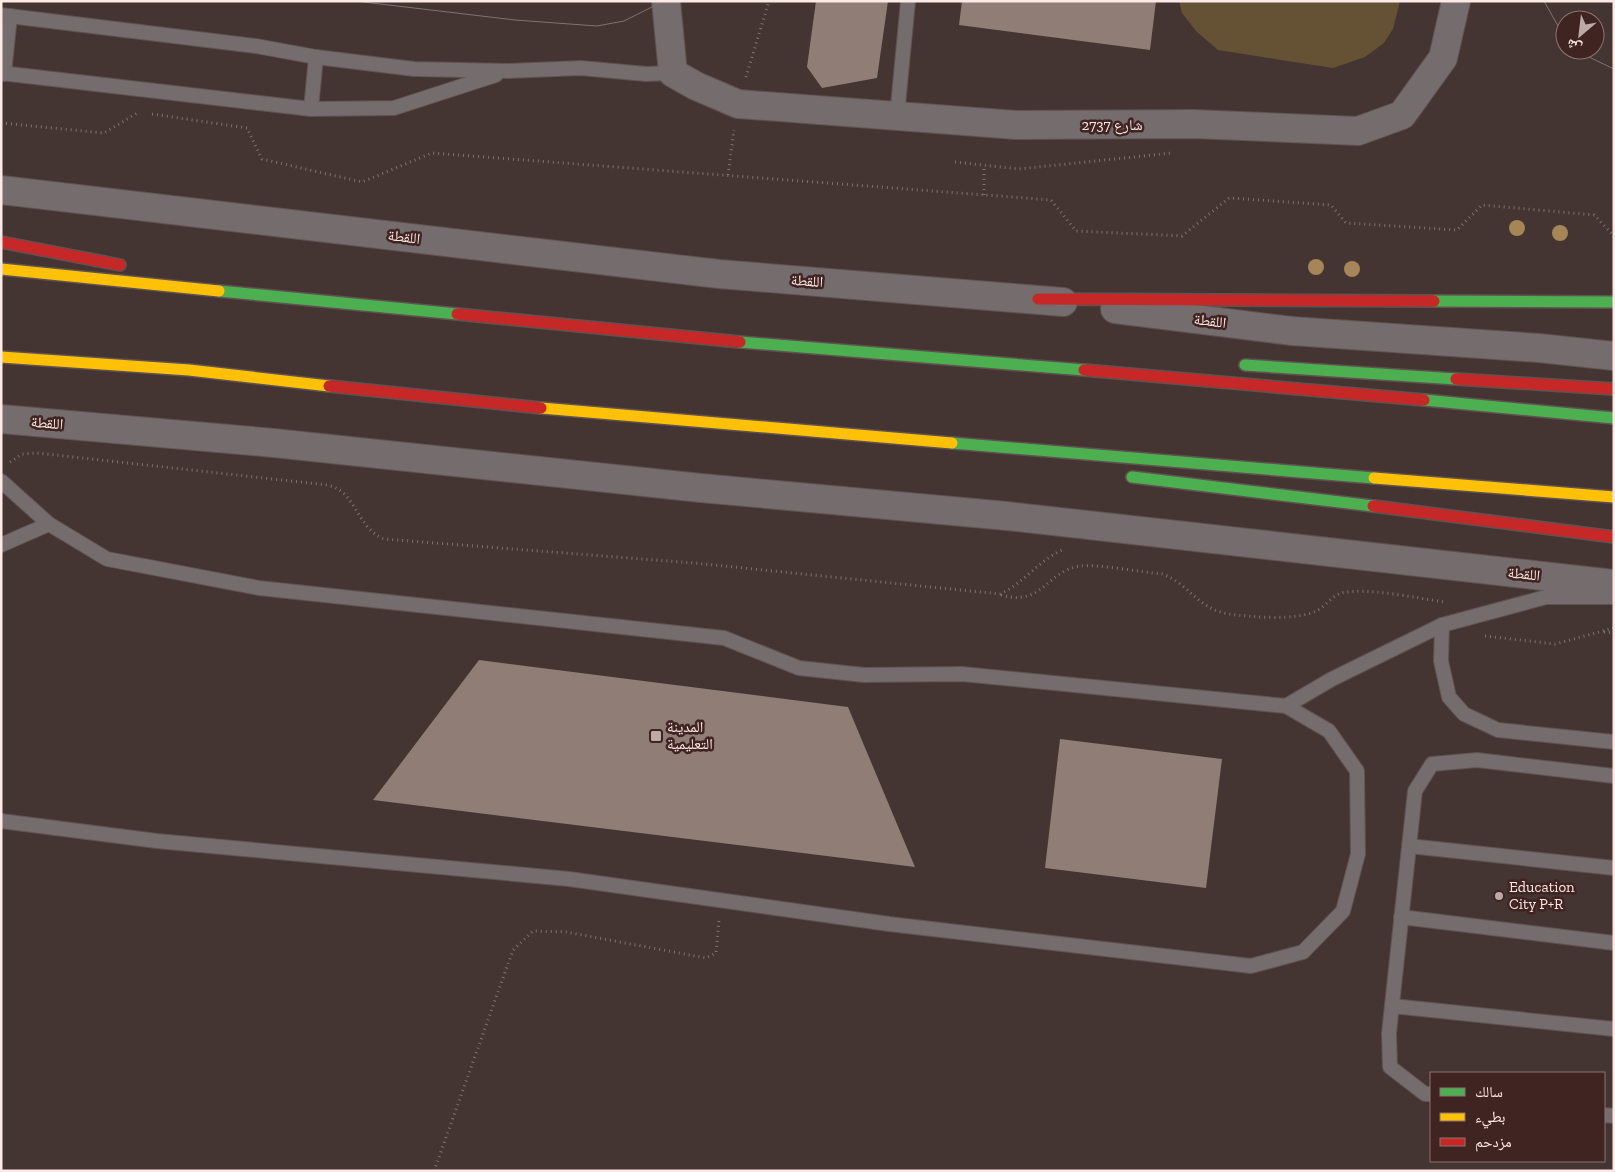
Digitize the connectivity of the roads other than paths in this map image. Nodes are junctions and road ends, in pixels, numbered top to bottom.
1 (666, 1) edge
2 (908, 1) edge
3 (1456, 1) edge
4 (6, 16) edge
5 (316, 57) junction
6 (508, 71) junction
7 (3, 73) edge
8 (685, 80) junction
9 (311, 109) junction
10 (897, 116) junction
11 (1, 190) edge
12 (1, 242) edge
13 (1, 268) edge
14 (135, 268) dead end
15 (154, 272) dead end
16 (279, 297) junction
17 (1038, 299) junction
18 (1614, 302) edge
19 (1614, 356) edge
20 (4, 358) edge
21 (1073, 358) dead end
22 (1228, 364) dead end
23 (996, 365) junction
24 (1614, 389) edge
25 (1614, 418) edge
26 (1, 419) edge
27 (994, 446) junction
28 (1059, 464) dead end
29 (1116, 475) dead end
30 (1, 481) edge
31 (1614, 497) edge
32 (49, 524) junction
33 (1614, 537) edge
34 (1, 545) edge
35 (1614, 584) edge
36 (1614, 597) edge
37 (1442, 625) junction
38 (1286, 706) junction
39 (1614, 742) edge
40 (1614, 776) edge
41 (1, 821) edge
42 (1409, 846) junction
43 (1614, 868) edge
44 (1401, 917) junction
45 (1614, 943) edge
46 (1392, 1006) junction
47 (1614, 1029) edge
48 (1430, 1094) edge

1 - 8 street
2 - 10 lane
3 - 10 street, شارع 2737
4 - 5 lane
4 - 7 lane
5 - 6 lane
5 - 9 lane
6 - 8 lane
6 - 9 lane
7 - 9 lane
8 - 10 street, شارع 2737
11 - 17 street, اللقطة
12 - 14 main road
13 - 16 main road
15 - 16 main road
16 - 23 main road
17 - 18 main road
17 - 19 street, اللقطة
20 - 27 main road
21 - 23 main road
22 - 24 main road
23 - 25 main road
26 - 35 street, اللقطة
27 - 28 main road
27 - 31 main road
29 - 33 main road
30 - 32 lane
32 - 34 lane
32 - 38 lane
36 - 37 lane
37 - 38 lane
37 - 39 lane
38 - 41 lane
40 - 42 lane
42 - 43 lane
42 - 44 lane
44 - 45 lane
44 - 46 lane
46 - 47 lane
46 - 48 lane

